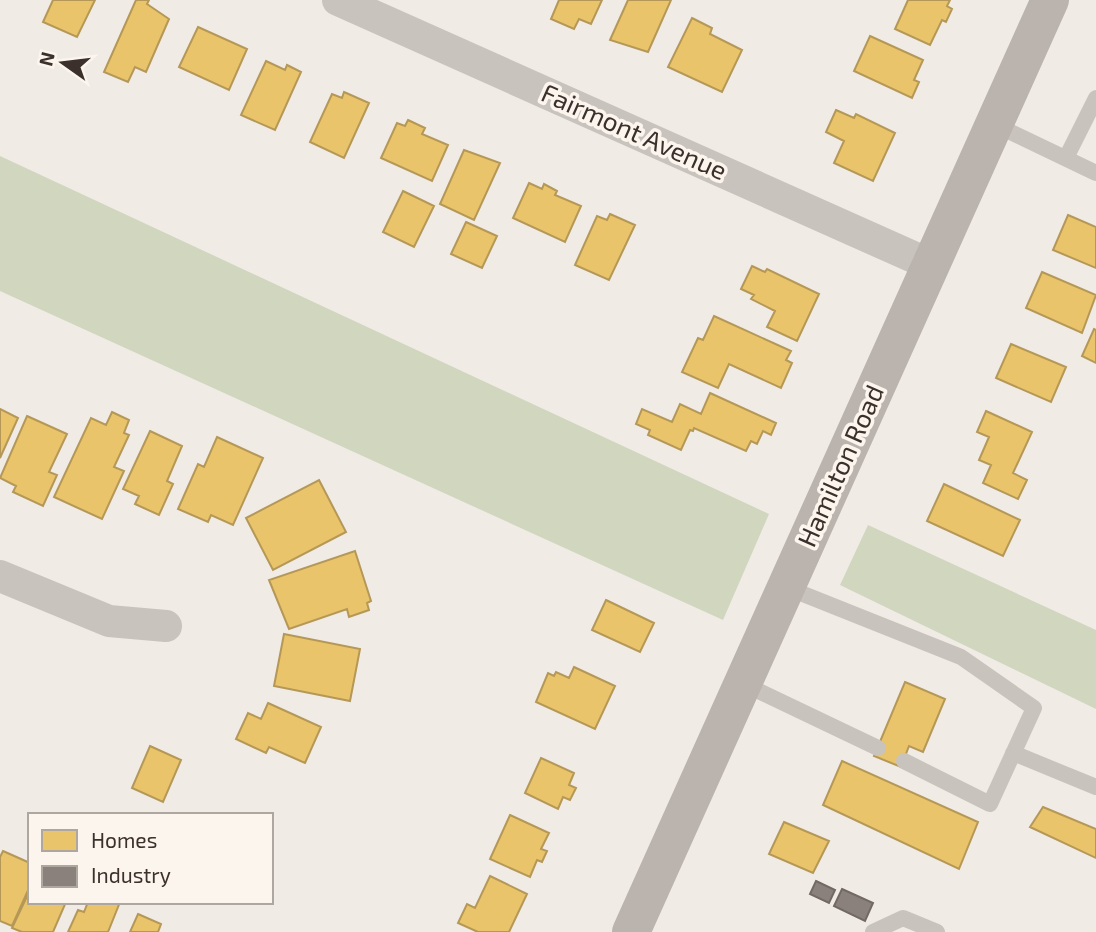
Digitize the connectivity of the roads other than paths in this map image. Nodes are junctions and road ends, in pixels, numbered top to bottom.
1 (338, 0) edge
2 (1050, 0) edge
3 (1096, 98) edge
4 (994, 124) junction
5 (1066, 158) junction
6 (1096, 173) edge
7 (929, 264) junction
8 (0, 576) edge
9 (788, 588) junction
10 (166, 626) dead end
11 (744, 684) junction
12 (878, 748) dead end
13 (1013, 752) junction
14 (904, 761) dead end
15 (1096, 787) edge
16 (638, 930) edge
17 (873, 932) edge
18 (937, 932) edge

1 - 7 street, Fairmont Avenue
2 - 4 main road, Hamilton Road
3 - 5 lane
4 - 5 lane
4 - 7 main road, Hamilton Road
5 - 6 lane
7 - 9 main road, Hamilton Road
8 - 10 street
9 - 11 main road, Hamilton Road
9 - 13 lane
11 - 12 lane
11 - 16 main road, Hamilton Road
13 - 14 lane
13 - 15 lane
17 - 18 lane

